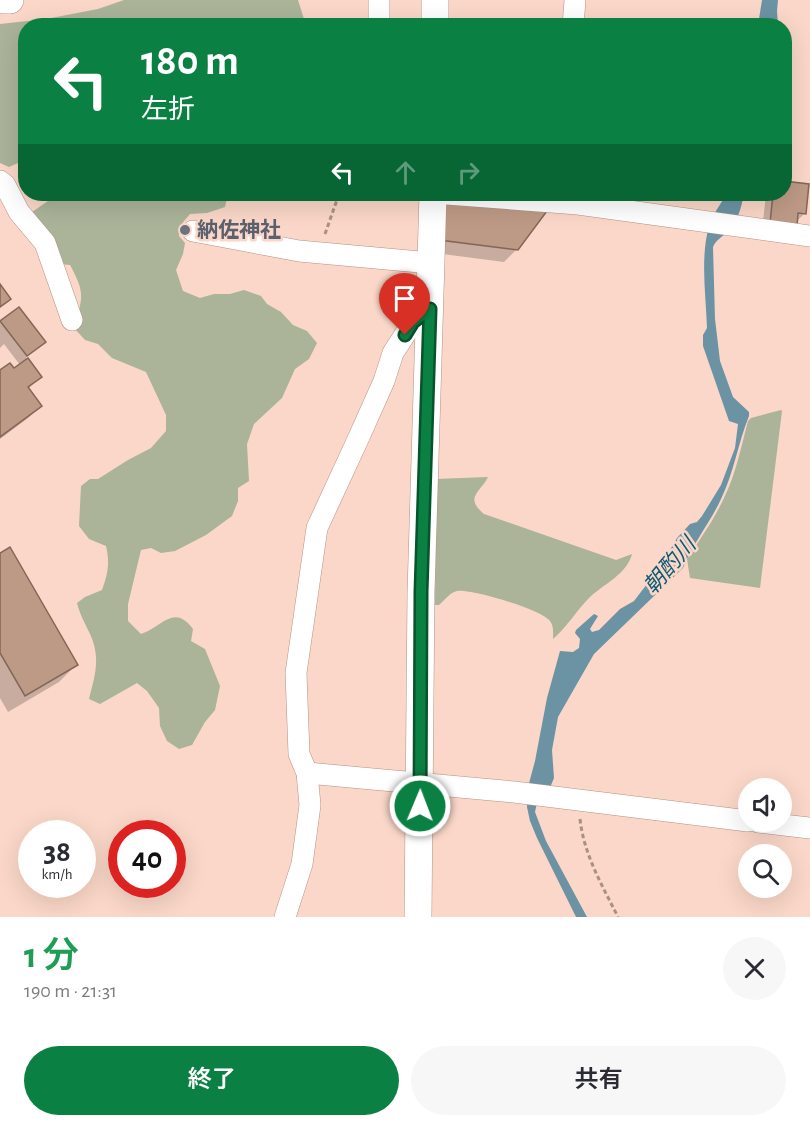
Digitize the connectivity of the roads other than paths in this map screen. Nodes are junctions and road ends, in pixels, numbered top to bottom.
1 (2, 0) edge
2 (10, 0) edge
3 (379, 0) edge
4 (435, 0) edge
5 (575, 0) edge
6 (379, 18) edge
7 (435, 18) edge
8 (574, 18) edge
9 (0, 182) edge
10 (433, 201) edge
11 (539, 201) edge
12 (193, 231) dead end
13 (810, 236) edge
14 (431, 263) junction
15 (430, 309) junction
16 (72, 320) dead end
17 (307, 773) junction
18 (421, 784) junction
19 (738, 820) edge
20 (792, 826) edge
21 (810, 828) edge
22 (285, 917) edge
23 (418, 917) edge

1 - 2 street
3 - 6 street
4 - 7 street
5 - 8 street
9 - 16 street
10 - 14 street
11 - 13 street
12 - 14 street
14 - 15 street
15 - 17 street
15 - 18 street
17 - 18 street
17 - 22 street
18 - 19 street
18 - 23 street
20 - 21 street

